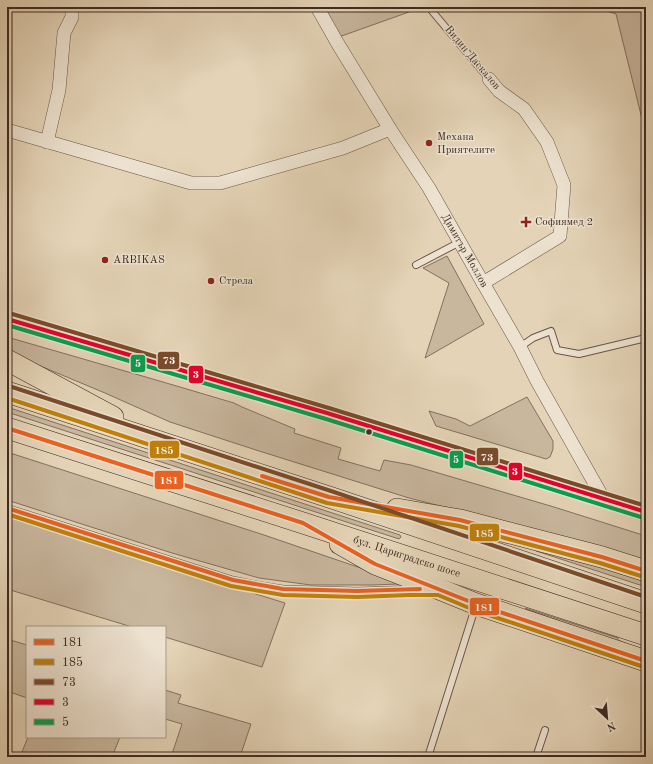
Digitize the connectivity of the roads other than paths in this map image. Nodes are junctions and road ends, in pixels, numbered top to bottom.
1 (72, 7) edge
2 (318, 7) edge
3 (432, 11) dead end
4 (489, 79) joint
5 (7, 130) edge
6 (390, 130) junction
7 (47, 142) junction
8 (460, 242) junction
9 (416, 265) dead end
10 (483, 283) junction
11 (7, 319) edge
12 (646, 338) edge
13 (520, 347) junction
14 (7, 360) edge
15 (7, 392) edge
16 (7, 428) edge
17 (167, 445) junction
18 (330, 497) junction
19 (603, 498) junction
20 (7, 508) edge
21 (646, 512) edge
22 (303, 523) junction
23 (646, 571) edge
24 (439, 589) junction
25 (646, 603) edge
26 (476, 604) junction
27 (646, 635) edge
28 (646, 661) edge
29 (545, 730) dead end
30 (428, 757) edge
31 (536, 757) edge

1 - 7 street
2 - 6 street, Димитър Моллов
3 - 4 lane, Видин Даскалов
4 - 10 street, Видин Даскалов
5 - 7 street
6 - 7 street
6 - 8 street, Димитър Моллов
8 - 9 lane
8 - 10 street, Димитър Моллов
10 - 13 street, Димитър Моллов
11 - 19 street
12 - 13 lane
13 - 19 street, Димитър Моллов
14 - 17 highway
15 - 17 highway
16 - 22 highway, бул. Цариградско шосе
17 - 18 highway
18 - 23 highway
18 - 25 highway
19 - 21 street
20 - 24 lane, бул. Цариградско шосе
22 - 24 highway
22 - 27 highway, бул. Цариградско шосе
24 - 26 highway
26 - 28 highway
26 - 30 lane
29 - 31 lane

